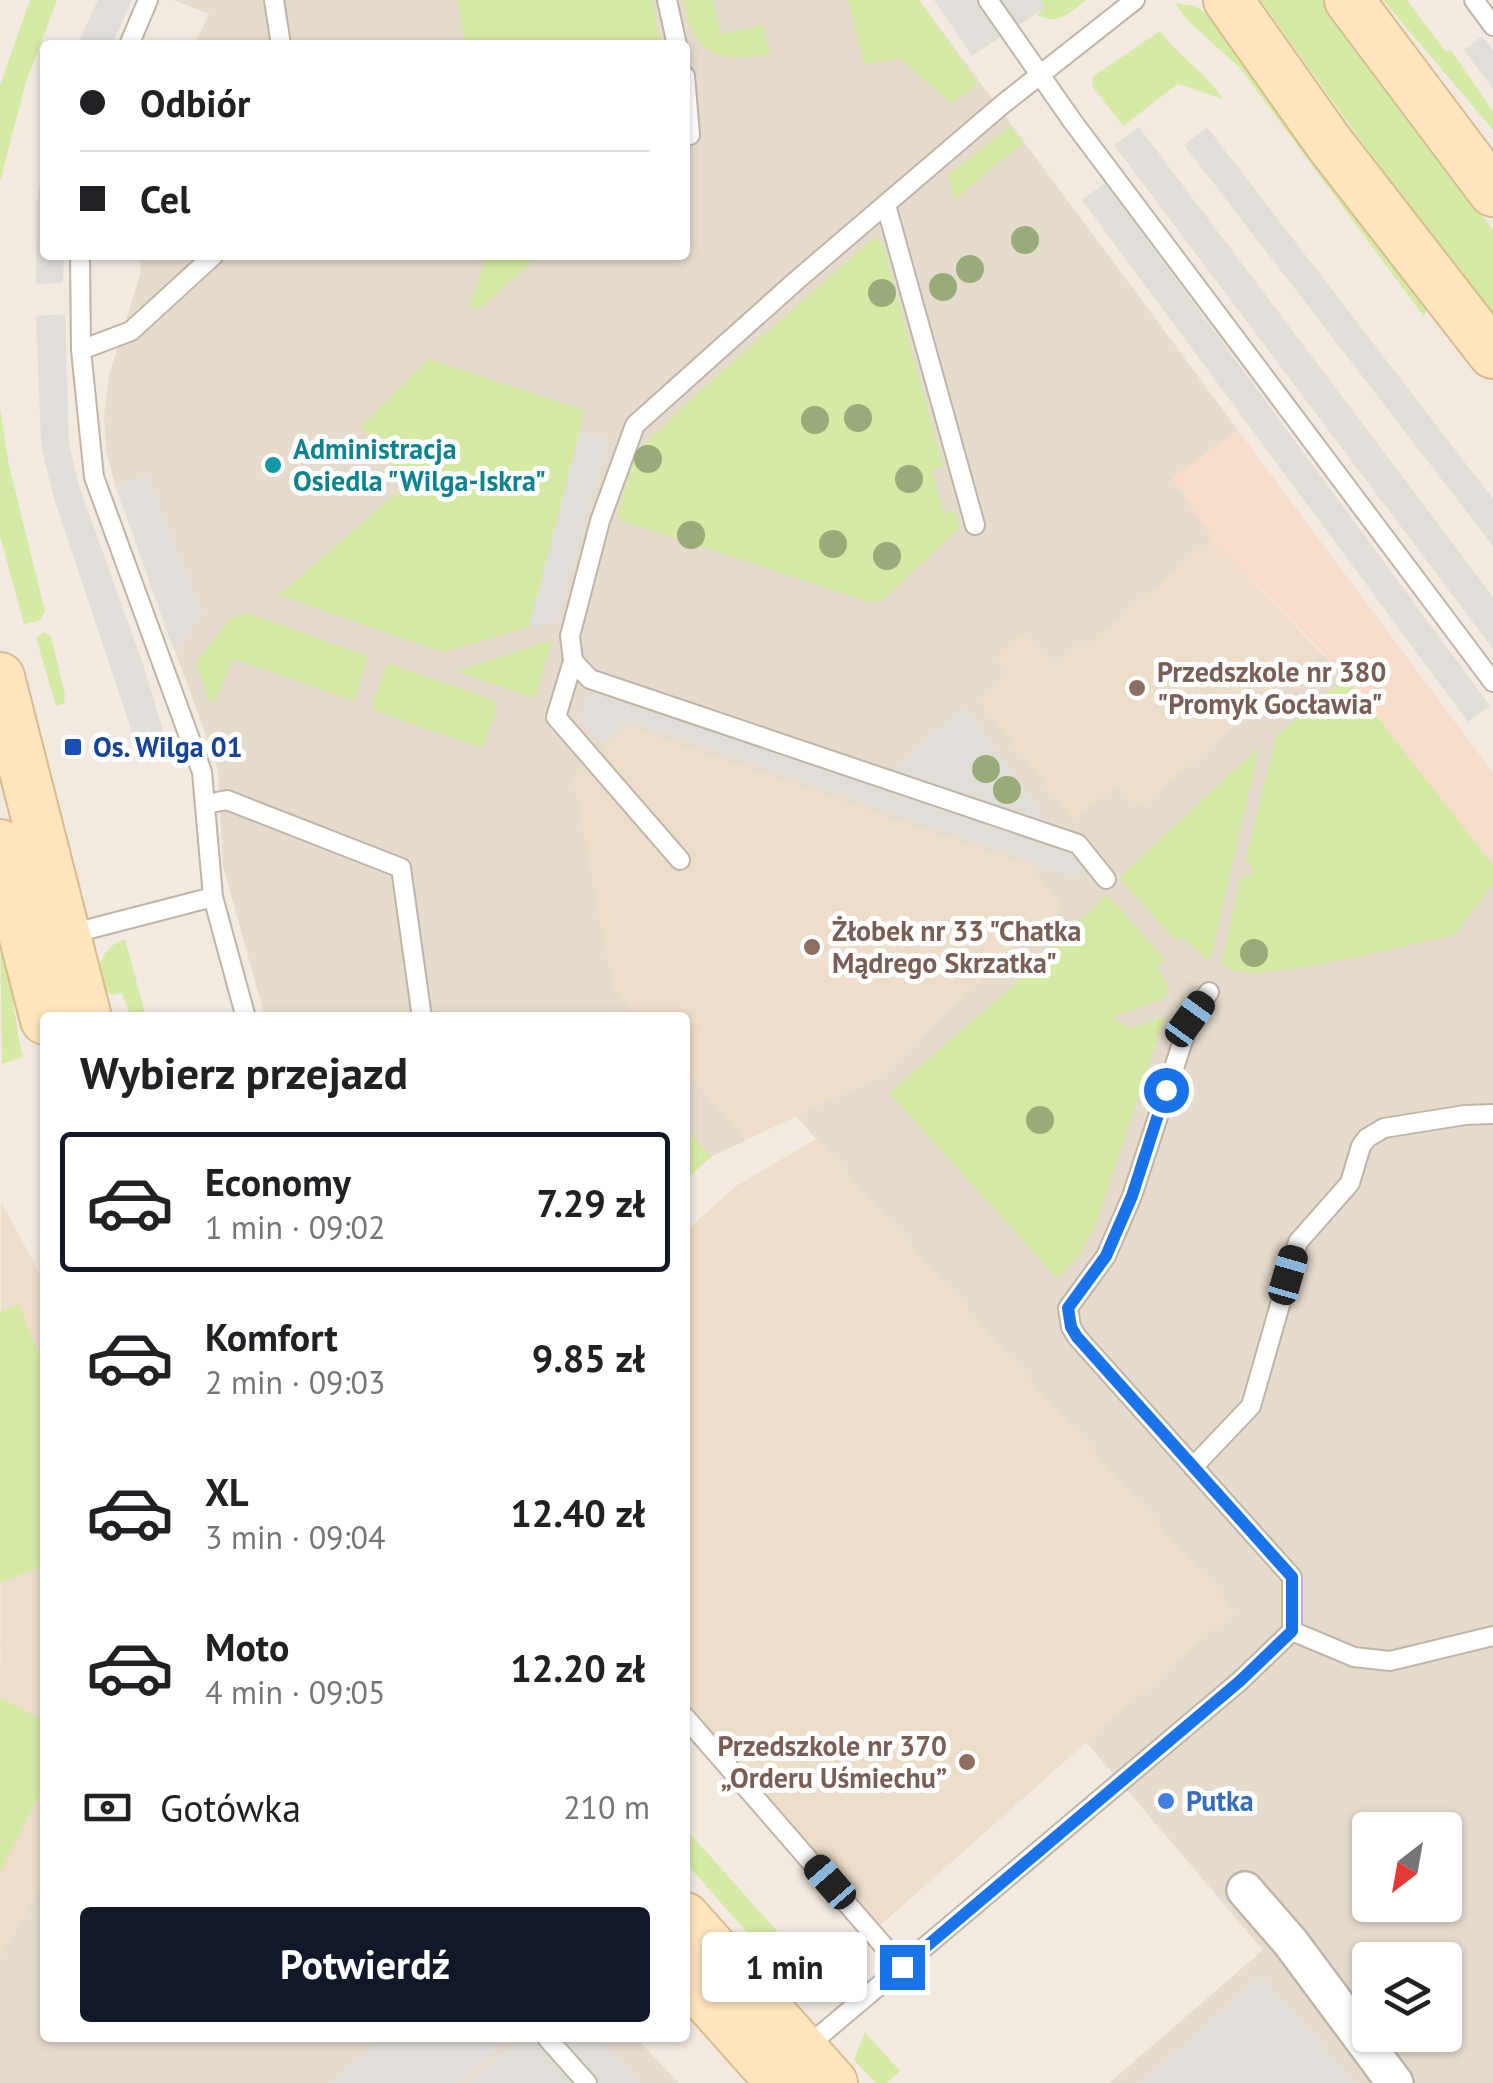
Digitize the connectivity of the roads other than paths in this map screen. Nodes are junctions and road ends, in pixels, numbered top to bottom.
1 (148, 0) edge
2 (274, 0) edge
3 (666, 0) edge
4 (988, 0) edge
5 (1136, 0) edge
6 (1228, 0) edge
7 (1349, 0) edge
8 (1474, 0) edge
9 (1493, 26) edge
10 (132, 40) edge
11 (280, 40) edge
12 (676, 40) edge
13 (1040, 73) junction
14 (1493, 192) edge
15 (886, 205) junction
16 (80, 260) edge
17 (209, 260) edge
18 (81, 350) junction
19 (1493, 354) edge
20 (975, 525) dead end
21 (574, 661) junction
22 (0, 676) edge
23 (1493, 682) edge
24 (206, 804) junction
25 (0, 844) edge
26 (680, 860) dead end
27 (1106, 879) dead end
28 (212, 897) junction
29 (64, 936) junction
30 (1210, 992) dead end
31 (43, 1012) edge
32 (85, 1012) edge
33 (244, 1012) edge
34 (421, 1012) edge
35 (1493, 1114) edge
36 (1193, 1467) junction
37 (1292, 1631) junction
38 (1493, 1636) edge
39 (690, 1723) edge
40 (1245, 1890) dead end
41 (690, 1924) edge
42 (902, 1967) junction
43 (690, 1980) edge
44 (550, 2042) edge
45 (791, 2075) edge
46 (588, 2083) edge
47 (1395, 2083) edge

1 - 10 lane
2 - 11 lane
3 - 12 lane
4 - 13 lane
5 - 13 lane
6 - 19 street
7 - 14 street
8 - 9 lane
13 - 15 lane
13 - 23 lane
15 - 20 lane
15 - 21 lane
16 - 18 lane
17 - 18 lane
18 - 24 lane
21 - 26 lane
21 - 27 lane
22 - 29 street
24 - 28 lane
24 - 34 lane
25 - 31 street
28 - 29 lane
28 - 33 lane
29 - 32 street
30 - 36 lane
35 - 36 lane
36 - 37 lane
37 - 38 lane
37 - 42 lane
39 - 42 lane
40 - 47 street
41 - 45 street
42 - 45 lane
43 - 45 street
44 - 46 lane

